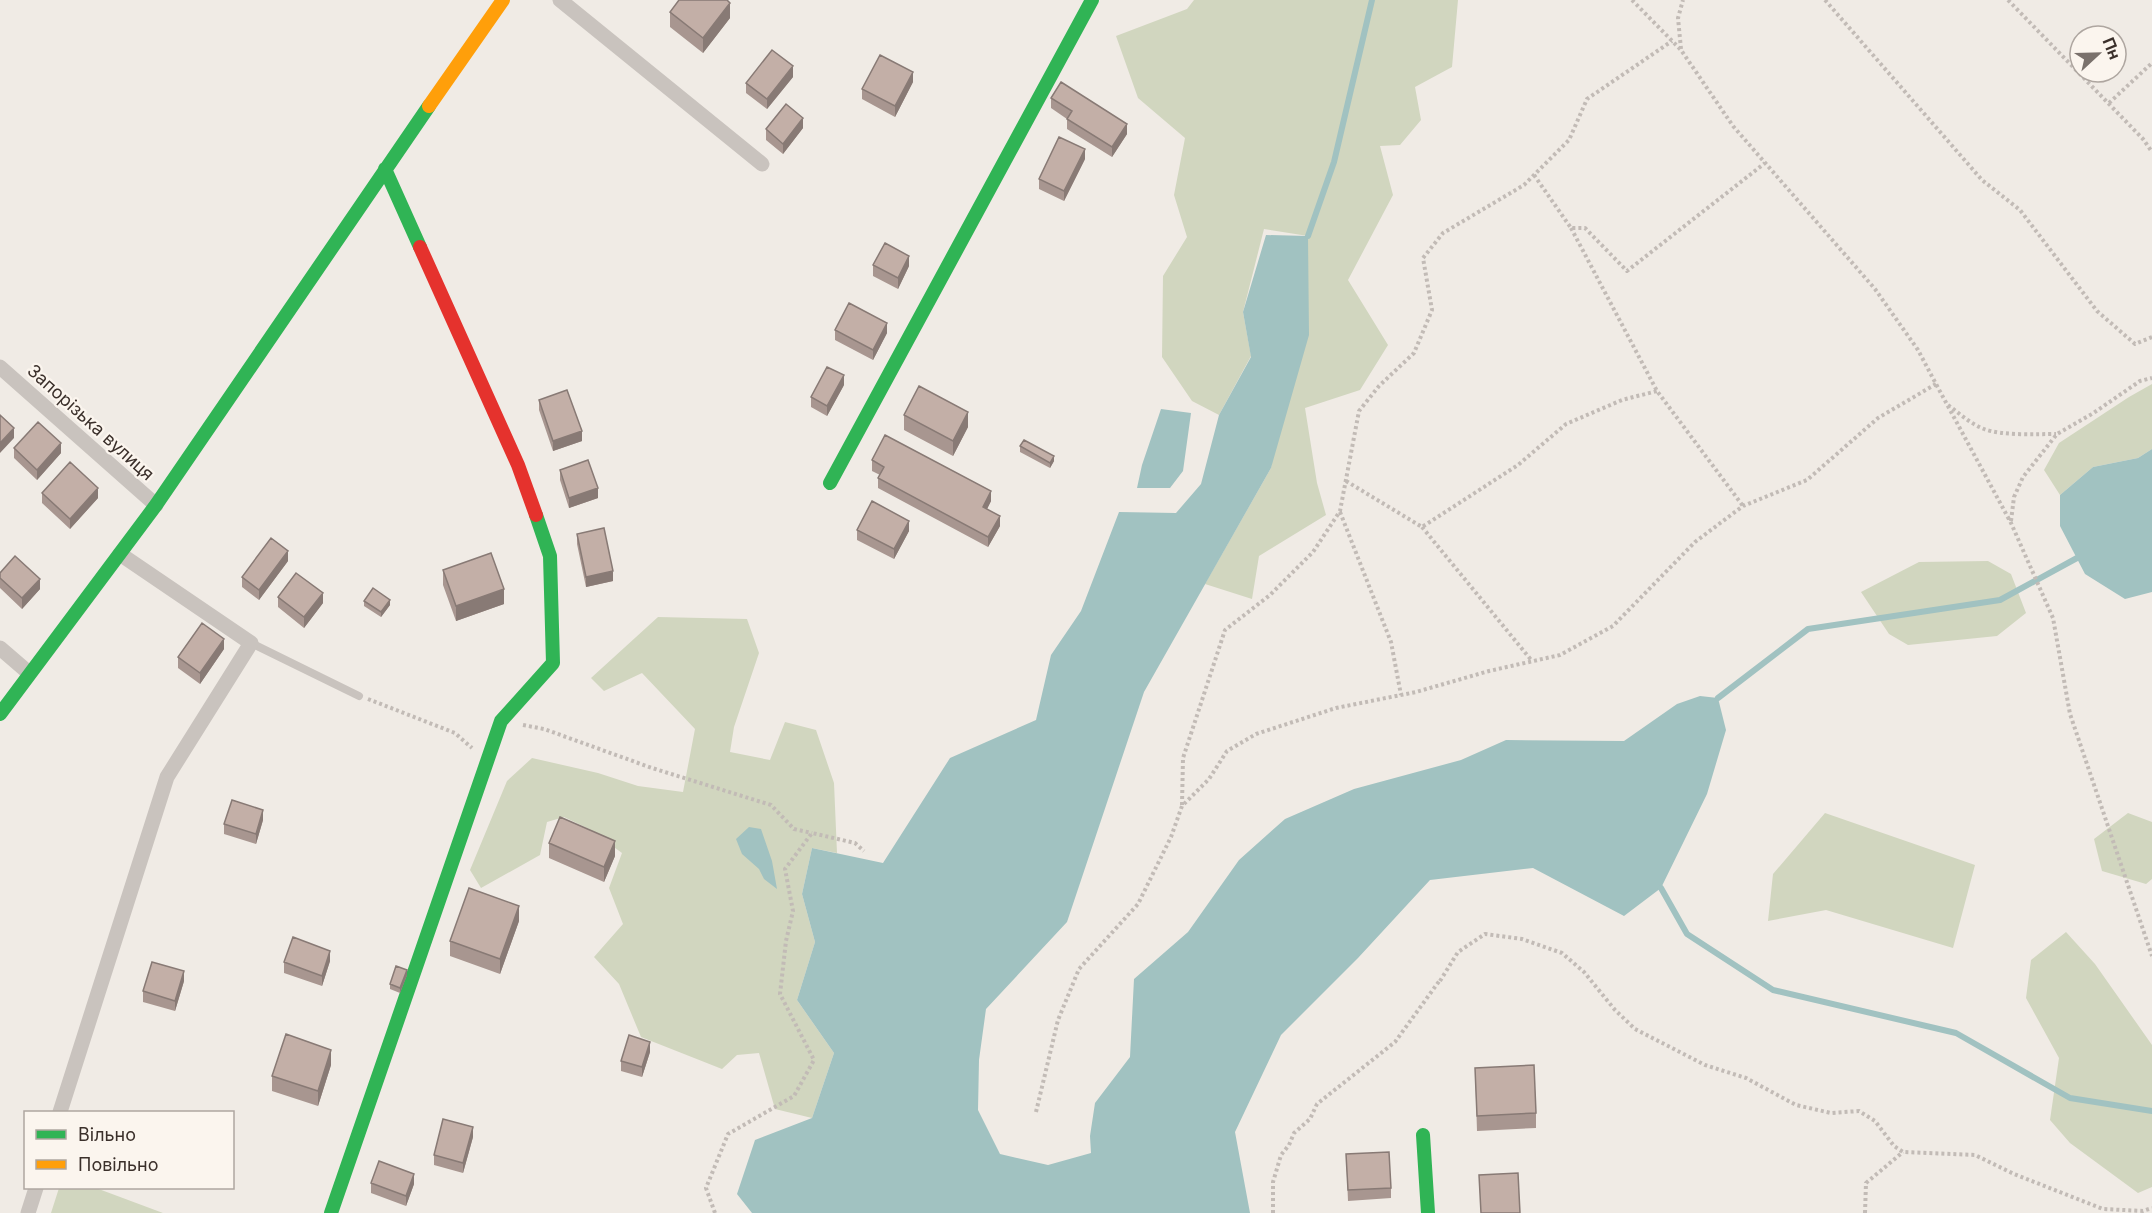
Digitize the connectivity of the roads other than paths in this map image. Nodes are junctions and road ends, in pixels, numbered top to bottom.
1 (503, 0) edge
2 (560, 0) edge
3 (1092, 0) edge
4 (762, 164) dead end
5 (385, 169) junction
6 (0, 367) edge
7 (830, 483) dead end
8 (156, 505) junction
9 (120, 554) junction
10 (251, 644) junction
11 (0, 648) edge
12 (29, 673) junction
13 (359, 696) road end
14 (0, 714) edge
15 (61, 1111) edge
16 (1423, 1135) dead end
17 (36, 1189) edge
18 (28, 1213) edge
19 (331, 1213) edge
20 (1428, 1213) edge

1 - 5 street
2 - 4 street
3 - 7 street
5 - 8 street
5 - 19 street
6 - 8 street, Запорізька вулиця
8 - 9 street
9 - 10 street
9 - 12 street
10 - 13 lane
10 - 15 street
11 - 12 street
12 - 14 street
16 - 20 street
17 - 18 street

